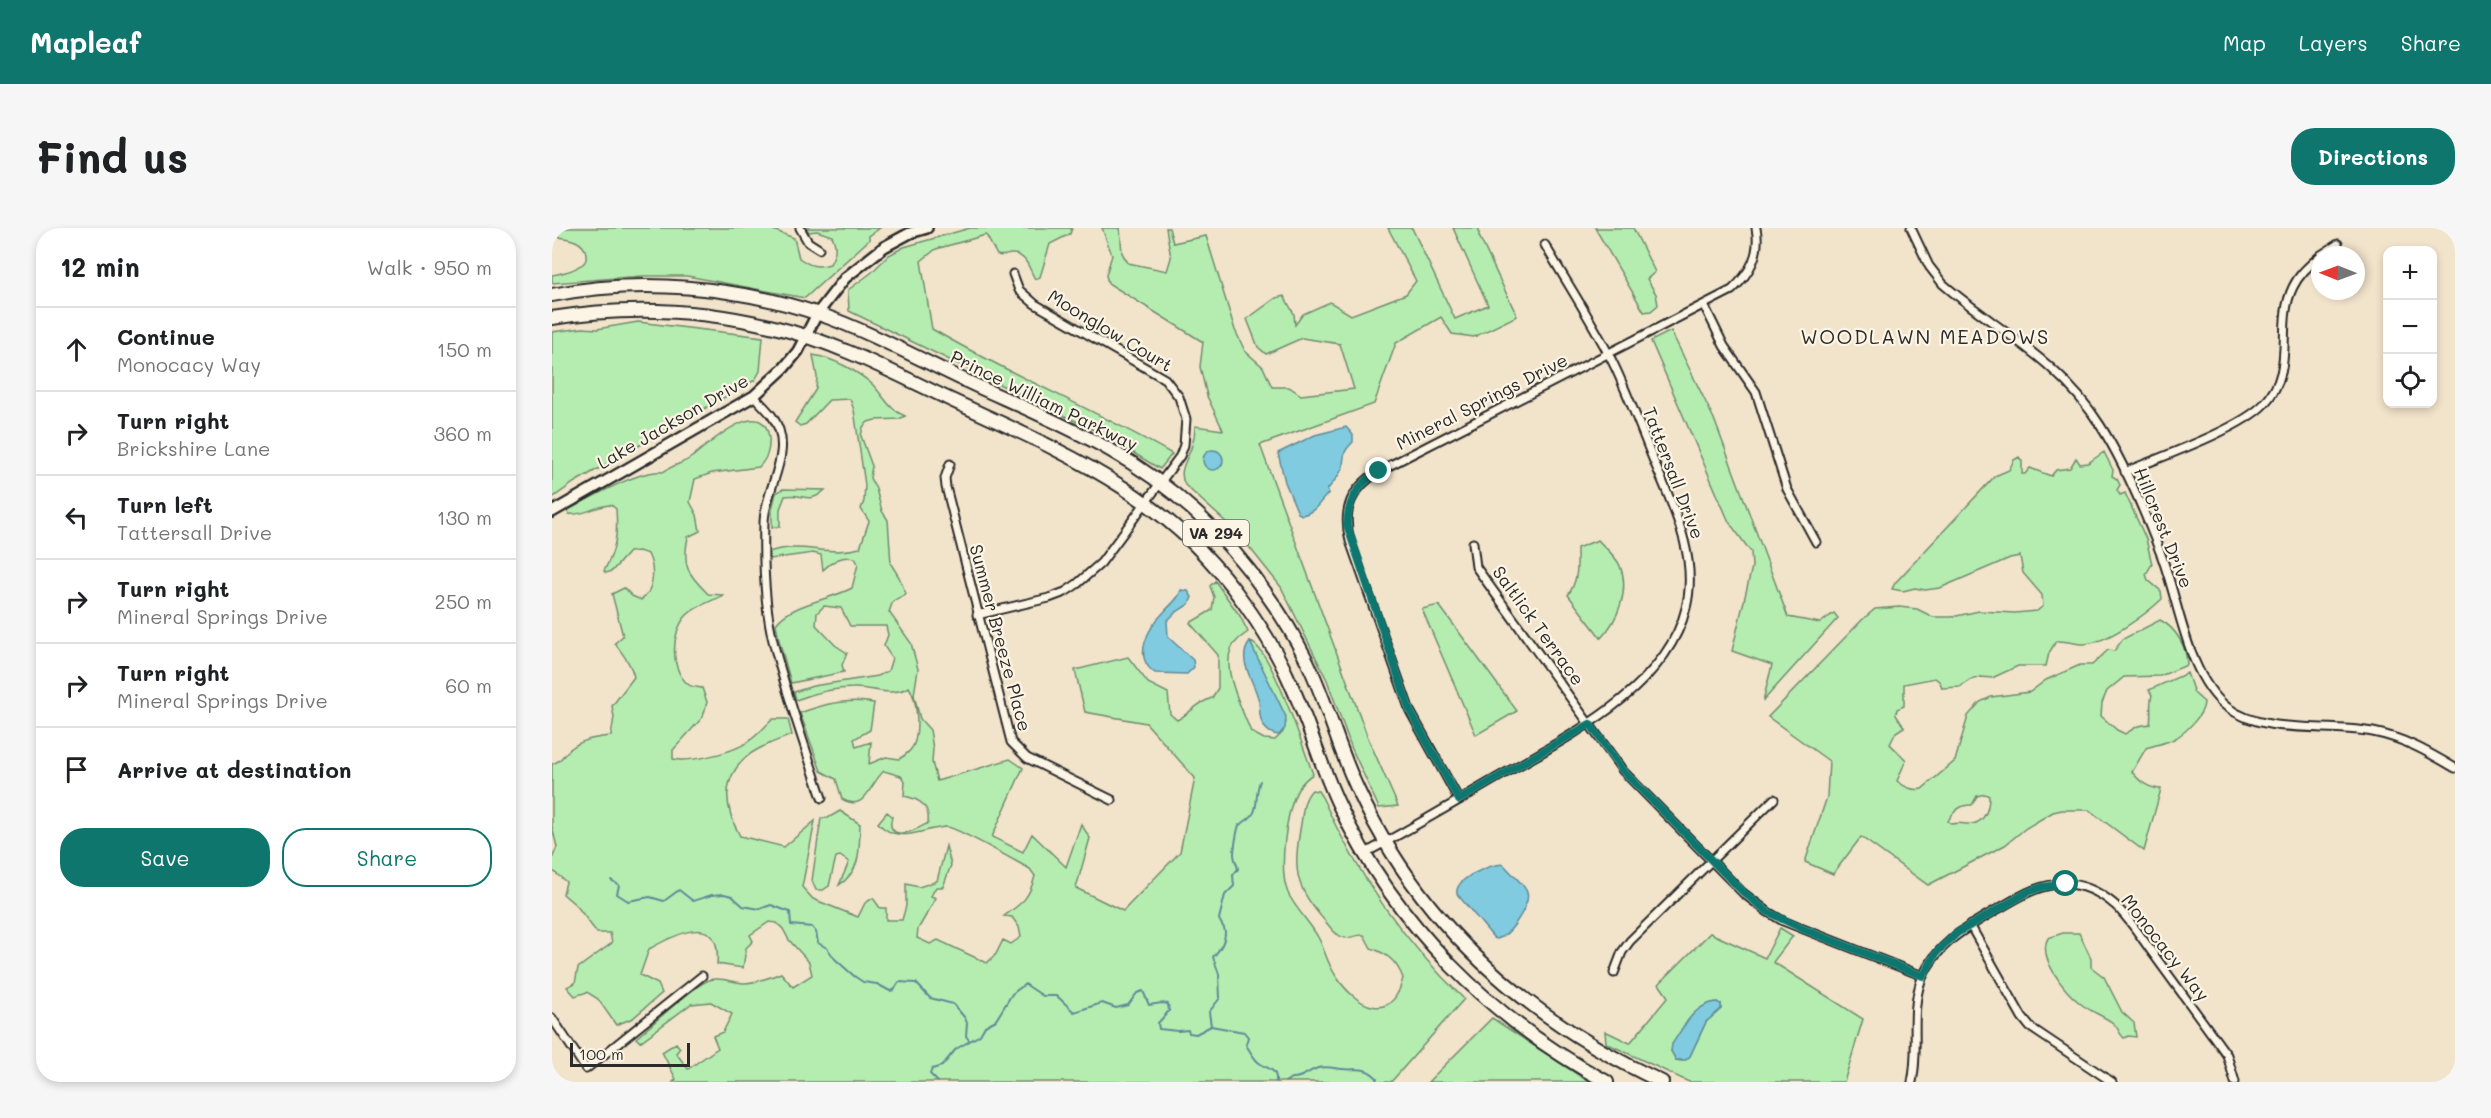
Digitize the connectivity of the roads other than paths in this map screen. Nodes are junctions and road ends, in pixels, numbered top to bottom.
1 (800, 228) edge
2 (927, 228) edge
3 (1756, 228) edge
4 (1911, 228) edge
5 (2338, 244) dead end
6 (1545, 245) dead end
7 (2335, 246) edge
8 (819, 249) dead end
9 (2311, 266) edge
10 (1013, 274) dead end
11 (552, 295) edge
12 (1704, 305) junction
13 (817, 314) junction
14 (552, 318) edge
15 (806, 336) junction
16 (1608, 354) junction
17 (754, 396) junction
18 (950, 464) dead end
19 (2125, 472) junction
20 (1161, 484) junction
21 (1147, 503) junction
22 (552, 513) edge
23 (1816, 542) dead end
24 (1473, 543) dead end
25 (977, 615) junction
26 (1590, 724) junction
27 (2455, 768) edge
28 (822, 798) dead end
29 (1774, 799) dead end
30 (1112, 800) dead end
31 (1459, 800) junction
32 (1386, 842) junction
33 (1365, 853) junction
34 (1713, 862) junction
35 (1970, 925) junction
36 (1614, 973) dead end
37 (702, 976) dead end
38 (1923, 976) junction
39 (552, 1018) edge
40 (1607, 1082) edge
41 (1662, 1082) edge
42 (1912, 1082) edge
43 (2112, 1082) edge
44 (2235, 1082) edge

1 - 8 street
2 - 13 street, Lake Jackson Drive
3 - 12 street, Mineral Springs Drive
4 - 19 street, Hillcrest Drive
5 - 7 street
6 - 16 street, Tattersall Drive
9 - 19 street
10 - 20 street, Moonglow Court
11 - 13 highway, Prince William Parkway / VA 294
12 - 16 street, Mineral Springs Drive
12 - 23 street
13 - 15 street, Lake Jackson Drive
13 - 20 highway, Prince William Parkway / VA 294
14 - 15 highway, Prince William Parkway / VA 294
15 - 17 street, Lake Jackson Drive
15 - 21 highway, Prince William Parkway / VA 294
16 - 26 street, Tattersall Drive
16 - 31 street, Mineral Springs Drive
17 - 22 street, Lake Jackson Drive
17 - 28 street
18 - 25 street, Summer Breeze Place
19 - 27 street, Hillcrest Drive
20 - 21 street, Moonglow Court
20 - 32 highway, Prince William Parkway / VA 294
21 - 25 street, Moonglow Court
21 - 33 highway, Prince William Parkway / VA 294
24 - 26 street, Saltlick Terrace
25 - 30 street, Summer Breeze Place
26 - 31 street, Tattersall Drive
26 - 34 street, Saltlick Terrace
29 - 34 street
31 - 32 street, Tattersall Drive
32 - 33 street, Tattersall Drive
32 - 41 highway, Prince William Parkway / VA 294
33 - 40 highway, Prince William Parkway / VA 294
34 - 36 street
34 - 38 street, Saltlick Terrace
35 - 38 street, Monocacy Way
35 - 43 street
35 - 44 street, Monocacy Way
37 - 39 street
38 - 42 street, Monocacy Way

